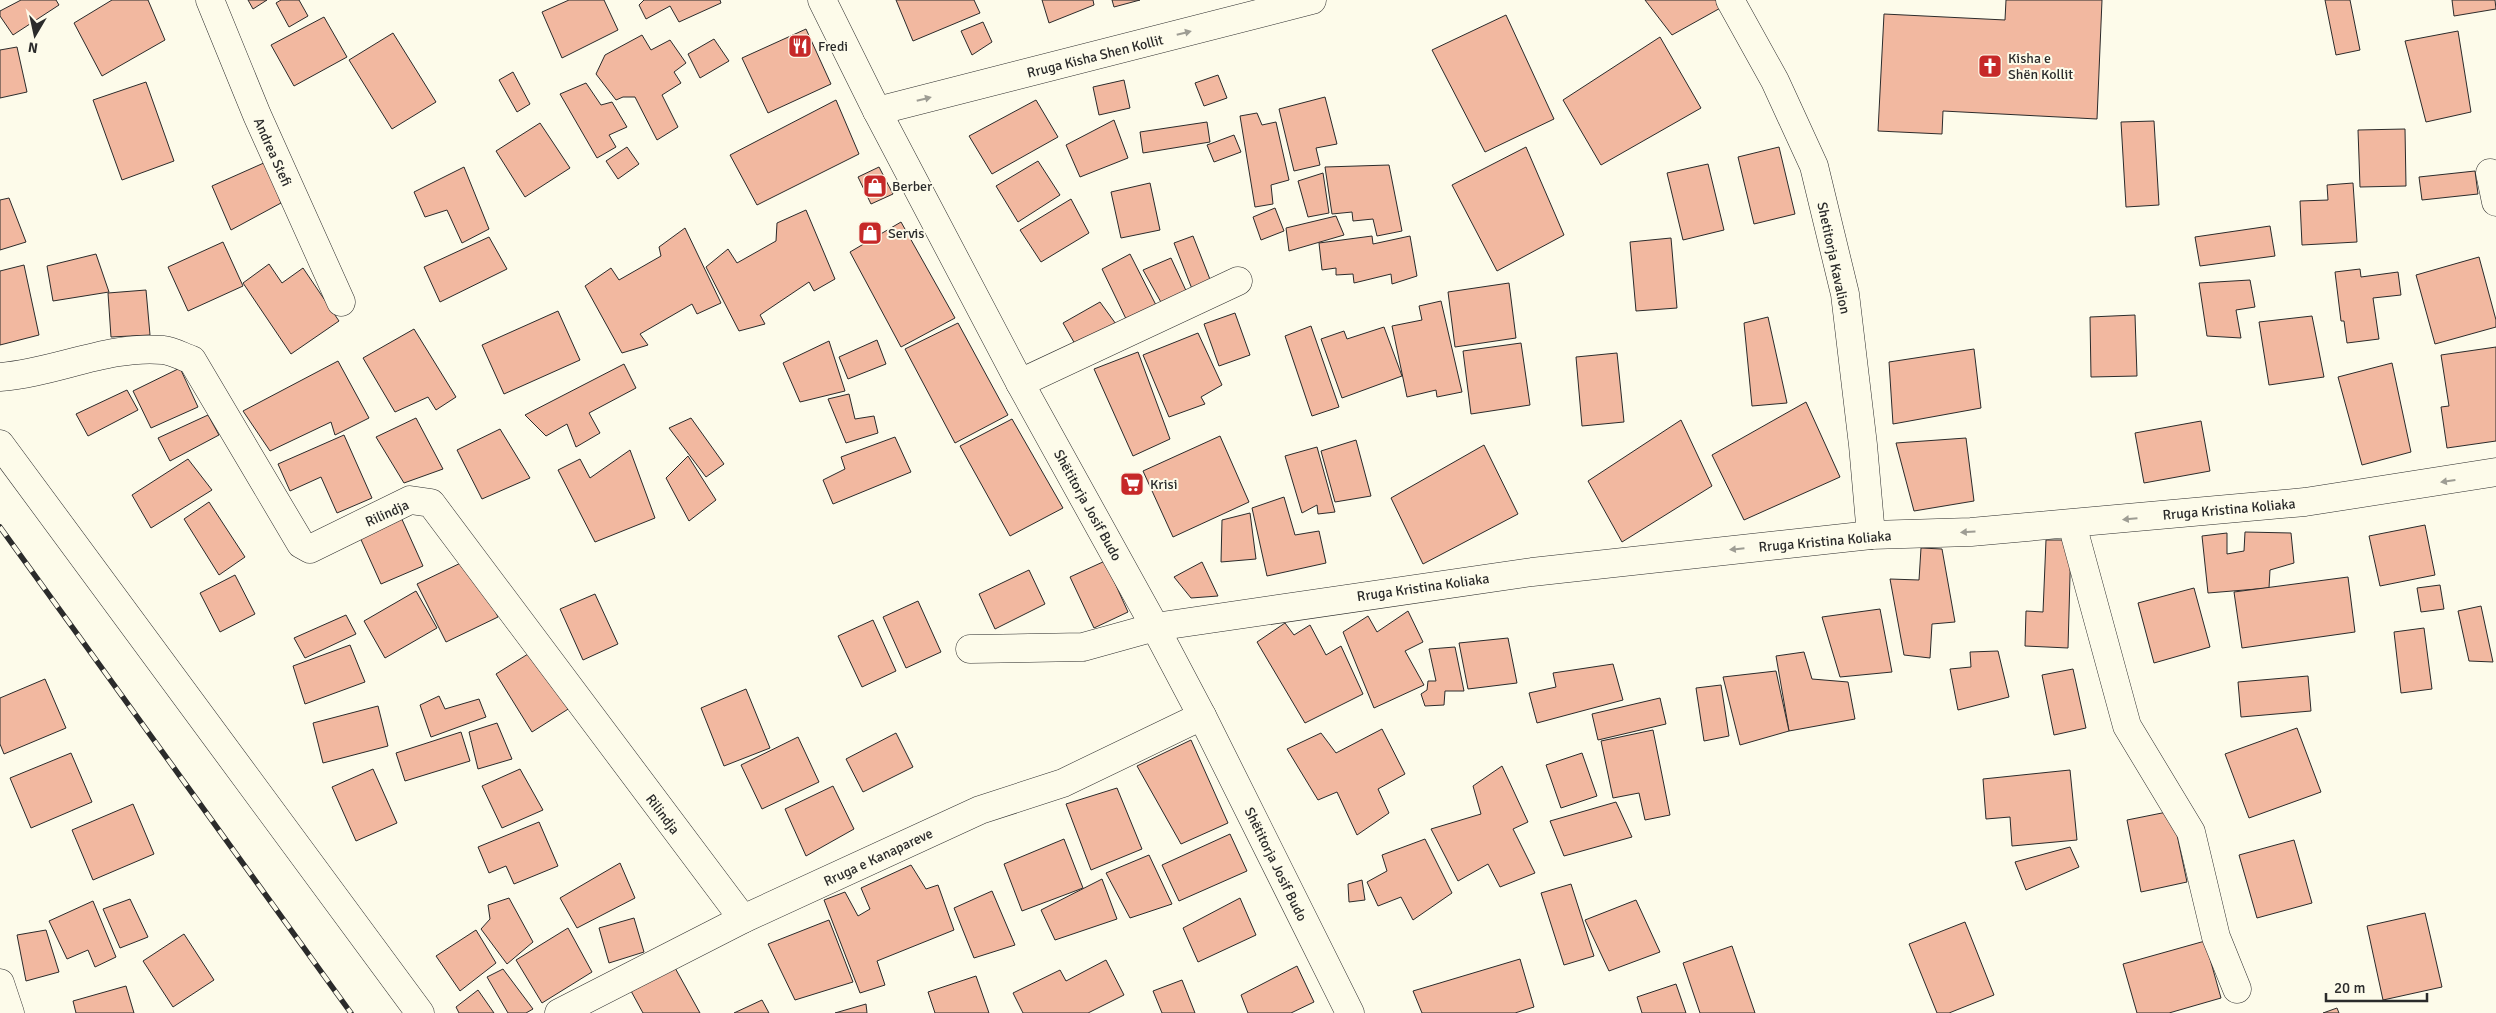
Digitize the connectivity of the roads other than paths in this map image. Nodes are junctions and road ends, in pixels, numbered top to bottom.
1 (210, 0) edge
2 (822, 0) edge
3 (1312, 0) edge
4 (1730, 0) edge
5 (877, 111) junction
6 (2490, 174) dead end
7 (2496, 202) edge
8 (1238, 281) dead end
9 (341, 302) dead end
10 (0, 377) edge
11 (1020, 383) junction
12 (0, 444) edge
13 (2496, 472) edge
14 (2072, 524) junction
15 (1871, 535) junction
16 (1156, 627) junction
17 (970, 649) dead end
18 (1202, 716) junction
19 (743, 919) junction
20 (0, 983) edge
21 (2237, 989) dead end
22 (10, 1013) edge
23 (420, 1013) edge
24 (559, 1013) edge
25 (1350, 1013) edge

1 - 9 street, Andrea Stefi
2 - 5 street, Shëtitorja Josif Budo
5 -> 3 street, Rruga Kisha Shen Kollit
4 - 15 street, Shetitorja Kavalion
5 - 11 street, Shëtitorja Josif Budo
6 - 7 street
8 - 11 street
10 - 19 street, Rilindja
11 - 16 street, Shëtitorja Josif Budo
12 - 23 street
13 -> 14 street, Rruga Kristina Koliaka
14 -> 15 street, Rruga Kristina Koliaka
14 - 21 street
15 -> 16 street, Rruga Kristina Koliaka
16 - 17 street, Rruga Kristina Koliaka
16 - 18 street, Shëtitorja Josif Budo
18 - 19 street, Rruga e Kanapareve
18 - 25 street, Shëtitorja Josif Budo
19 - 24 street, Rruga e Kanapareve
20 - 22 street

